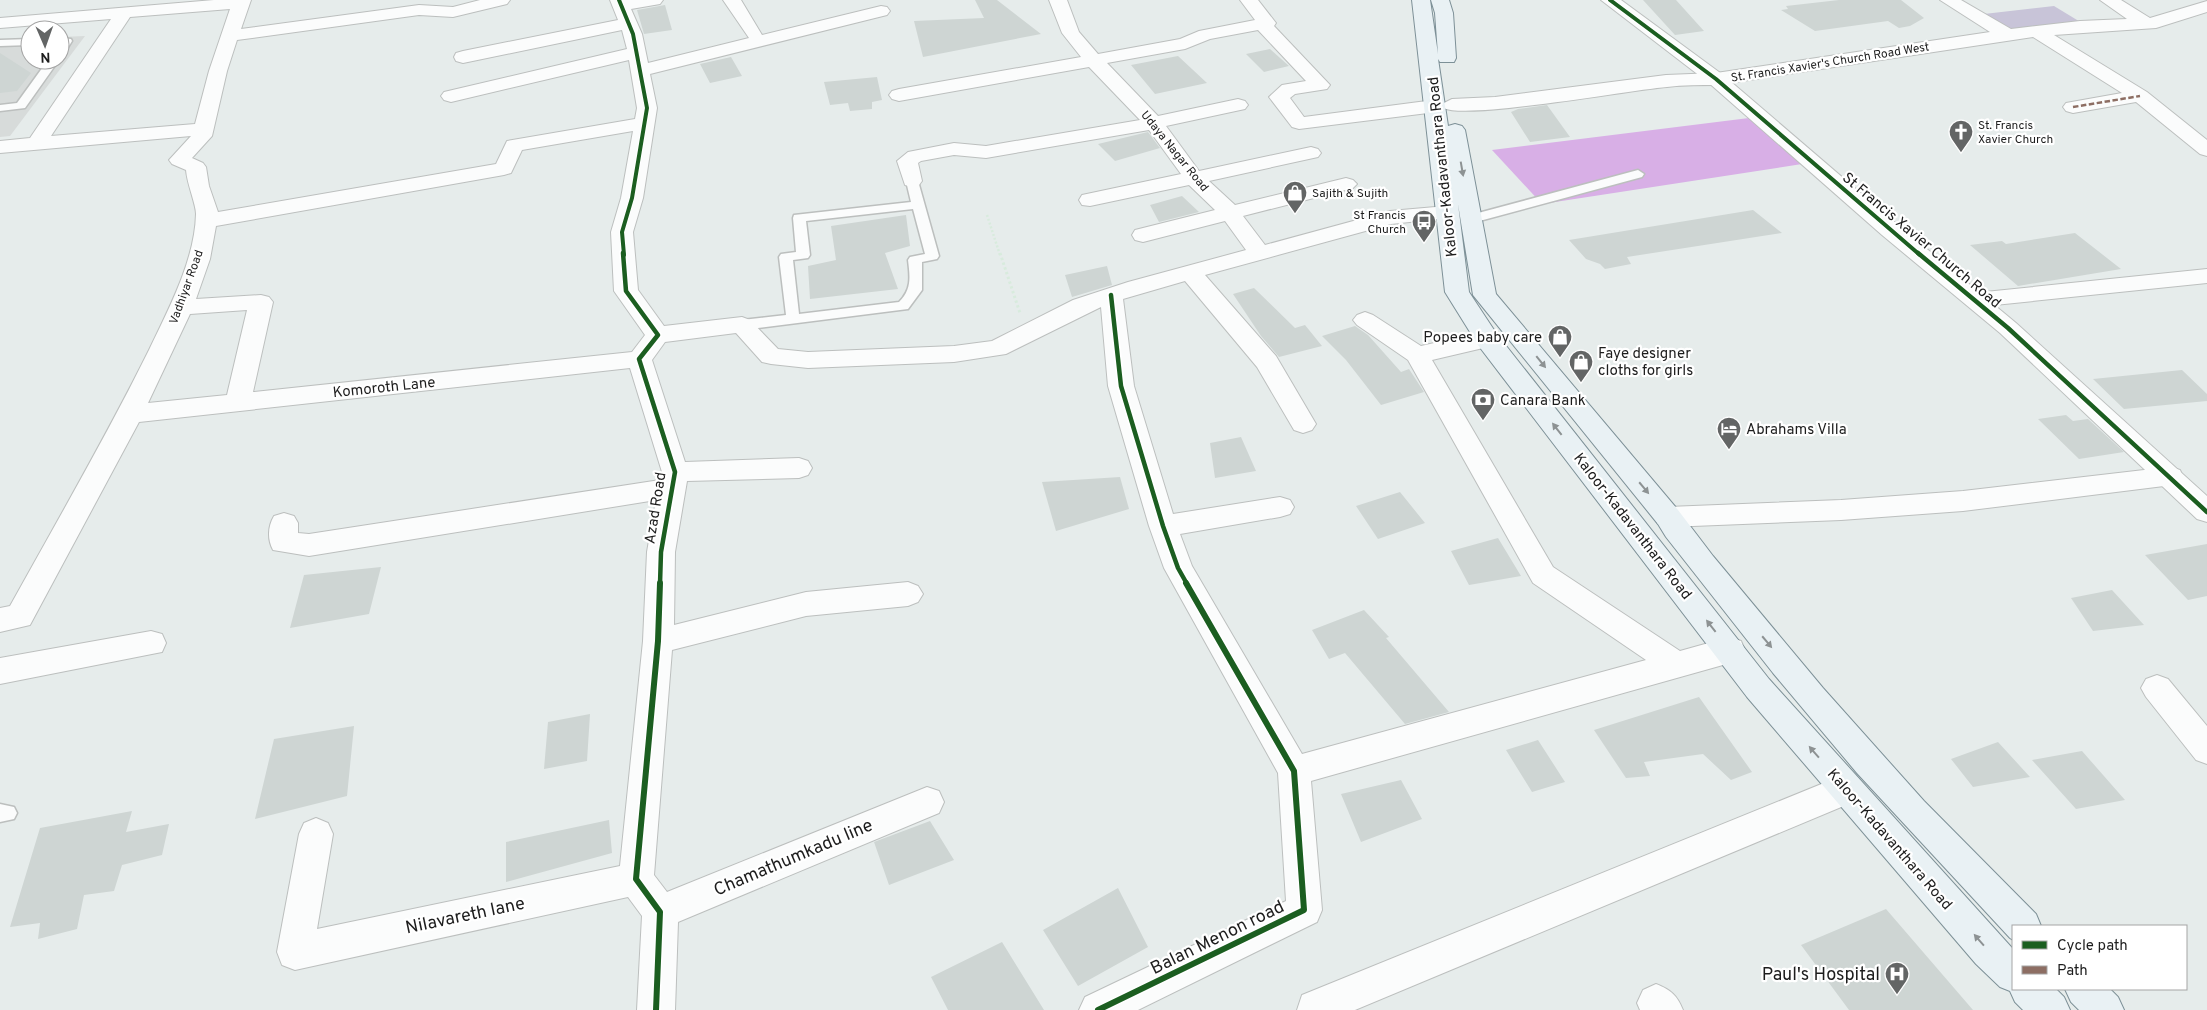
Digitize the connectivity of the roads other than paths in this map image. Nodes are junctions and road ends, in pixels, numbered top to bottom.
1 (501, 0) edge
2 (654, 0) edge
3 (732, 0) edge
4 (1058, 0) edge
5 (1249, 0) edge
6 (1421, 0) edge
7 (1440, 0) edge
8 (1610, 0) edge
9 (1949, 0) edge
10 (2109, 0) edge
11 (241, 1) edge
12 (881, 4) edge
13 (2207, 6) edge
14 (623, 9) edge
15 (125, 12) junction
16 (0, 23) edge
17 (2146, 23) junction
18 (1262, 24) junction
19 (2037, 32) junction
20 (754, 34) dead end
21 (2008, 35) junction
22 (230, 36) junction
23 (20, 42) edge
24 (0, 43) edge
25 (463, 57) dead end
26 (1093, 60) junction
27 (638, 62) junction
28 (47, 70) edge
29 (1716, 79) junction
30 (899, 94) dead end
31 (451, 96) dead end
32 (2140, 96) junction
33 (1238, 105) dead end
34 (1444, 106) junction
35 (2073, 107) dead end
36 (0, 108) edge
37 (1154, 122) junction
38 (644, 123) junction
39 (204, 129) junction
40 (36, 144) junction
41 (0, 147) edge
42 (2206, 148) edge
43 (1311, 153) dead end
44 (1638, 174) dead end
45 (1194, 178) junction
46 (912, 182) joint
47 (1346, 184) dead end
48 (1090, 200) dead end
49 (917, 205) junction
50 (1230, 213) junction
51 (1463, 213) junction
52 (206, 221) junction
53 (1144, 235) dead end
54 (1259, 253) junction
55 (1191, 273) junction
56 (2207, 276) edge
57 (1111, 295) junction
58 (1975, 300) junction
59 (181, 308) junction
60 (793, 319) junction
61 (1365, 320) dead end
62 (742, 325) junction
63 (658, 335) junction
64 (1487, 339) junction
65 (1416, 355) junction
66 (639, 359) junction
67 (238, 403) junction
68 (130, 414) junction
69 (1303, 424) dead end
70 (799, 468) dead end
71 (2170, 478) junction
72 (674, 480) junction
73 (1280, 506) dead end
74 (2207, 512) edge
75 (1668, 517) junction
76 (284, 523) dead end
77 (1163, 526) junction
78 (908, 594) dead end
79 (0, 620) edge
80 (658, 640) junction
81 (151, 643) dead end
82 (1730, 650) junction
83 (1676, 664) junction
84 (0, 671) edge
85 (2157, 688) dead end
86 (2207, 750) edge
87 (1294, 771) junction
88 (1846, 789) junction
89 (927, 802) dead end
90 (316, 834) dead end
91 (636, 879) junction
92 (660, 912) junction
93 (2022, 925) edge
94 (2012, 973) edge
95 (2029, 990) edge
96 (2085, 990) edge
97 (656, 1010) edge
98 (1098, 1010) edge
99 (1316, 1010) edge
100 (2051, 1010) edge
101 (2105, 1010) edge

1 - 22 street
2 - 14 street
3 - 20 street
4 - 26 street, Udaya Nagar Road
5 - 18 street
6 - 34 main road, Kaloor-Kadavanthara Road
7 - 34 main road, Kaloor-Kadavanthara Road
8 - 29 street, St Francis Xavier Church Road
9 - 21 street
10 - 17 street
11 - 15 street
11 - 22 street, Vadhiyar Road
12 - 27 street
13 - 17 street, St. Francis Xavier's Church Road West
14 - 25 street
14 - 27 street
15 - 16 street
15 - 40 street
17 - 19 street, St. Francis Xavier's Church Road West
18 - 26 street
18 - 34 street, St. Francis Xavier's Church Road West
19 - 21 street, St. Francis Xavier's Church Road West
19 - 32 street
21 - 29 street, St. Francis Xavier's Church Road West
22 - 39 street, Vadhiyar Road
23 - 24 lane
26 - 30 street
26 - 37 street, Udaya Nagar Road
27 - 31 street
27 - 38 street
28 - 36 lane
29 - 34 street, St. Francis Xavier's Church Road West
29 - 58 street, St Francis Xavier Church Road
32 - 35 street
32 - 42 street
33 - 37 street
34 - 51 main road, Kaloor-Kadavanthara Road
37 - 45 street, Udaya Nagar Road
37 - 46 street
38 - 52 street
38 - 63 street
39 - 40 street
39 - 52 street, Vadhiyar Road
40 - 41 street
43 - 45 street
44 - 51 lane
45 - 48 street
45 - 50 street, Udaya Nagar Road
46 - 49 lane
47 - 50 street
49 - 60 lane
49 - 60 lane
50 - 53 street
50 - 54 street, Udaya Nagar Road
51 - 54 street
51 - 64 main road, Kaloor-Kadavanthara Road
51 -> 75 main road, Kaloor-Kadavanthara Road
52 - 59 street, Vadhiyar Road
54 - 55 street
55 - 57 street
55 - 69 street
56 - 58 street
57 - 62 street
57 - 77 street
58 - 71 street, St Francis Xavier Church Road
59 - 67 street
59 - 68 street, Vadhiyar Road
60 - 62 lane
61 - 65 street
62 - 63 street
63 - 66 street
64 - 65 street
82 -> 64 main road, Kaloor-Kadavanthara Road
65 - 83 street
66 - 67 street, Komoroth Lane
66 - 72 street, Azad Road
67 - 68 street, Komoroth Lane
68 - 79 street, Vadhiyar Road
70 - 72 street
71 - 74 street, St Francis Xavier Church Road
71 - 75 street
72 - 76 street
72 - 80 street, Azad Road
73 - 77 street
75 -> 93 main road, Kaloor-Kadavanthara Road
77 - 87 street
78 - 80 street
80 - 91 street, Azad Road
81 - 84 street
82 - 83 street
88 -> 82 main road, Kaloor-Kadavanthara Road
83 - 87 street
85 - 86 street
87 - 98 street, Balan Menon road
94 -> 88 main road, Kaloor-Kadavanthara Road
88 - 99 street
89 - 92 street, Chamathumkadu line
90 - 91 street, Nilavareth lane
91 - 92 street
92 - 97 street
95 - 100 main road
96 - 101 main road

